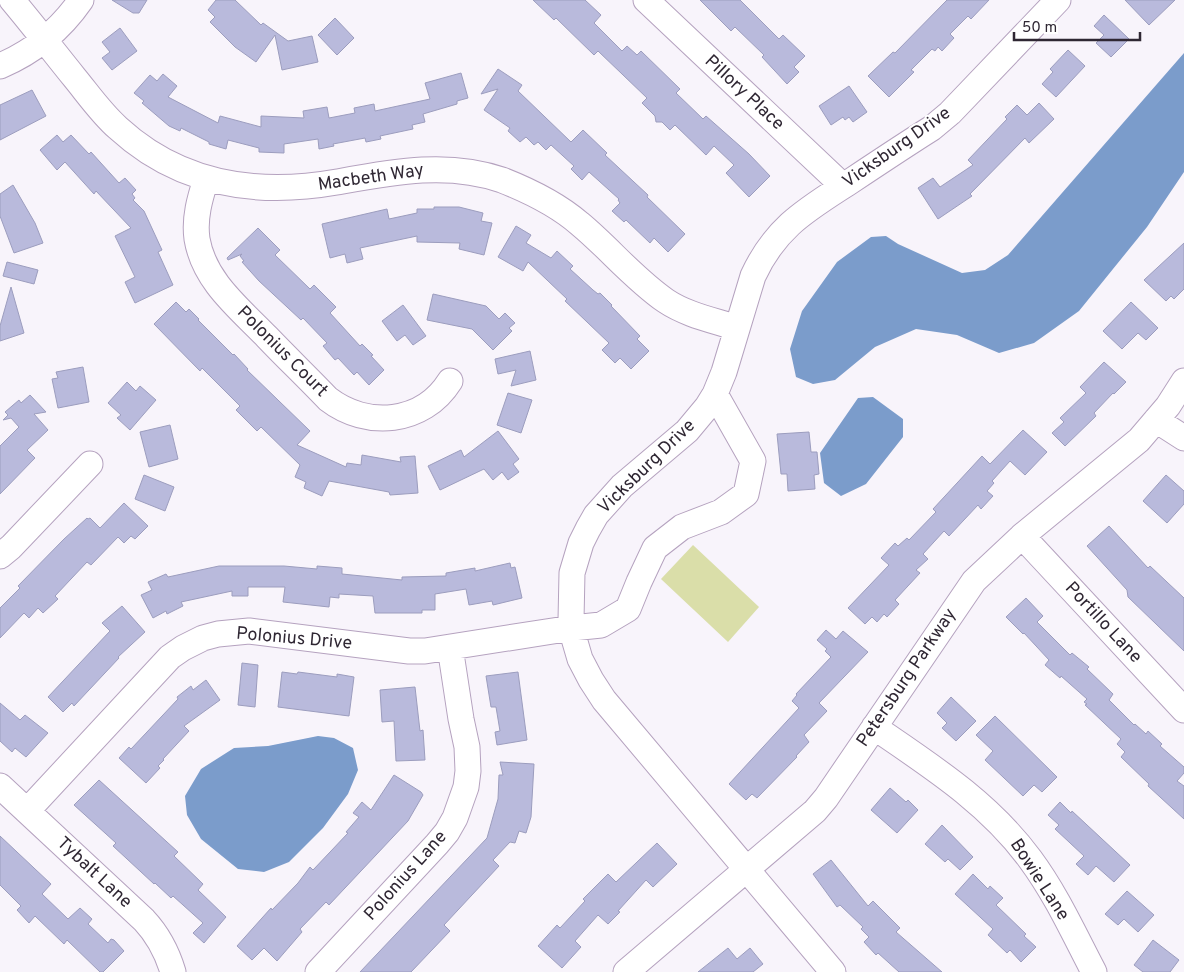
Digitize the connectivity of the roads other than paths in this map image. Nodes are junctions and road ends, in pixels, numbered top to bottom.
1 (12, 0) edge
2 (81, 0) edge
3 (646, 0) edge
4 (1058, 0) edge
5 (44, 40) junction
6 (0, 66) edge
7 (206, 178) junction
8 (843, 186) junction
9 (737, 328) junction
10 (450, 381) dead end
11 (1184, 381) edge
12 (715, 394) junction
13 (1156, 420) junction
14 (1184, 438) edge
15 (90, 464) dead end
16 (1022, 536) junction
17 (0, 556) edge
18 (572, 628) junction
19 (450, 647) junction
20 (1184, 710) edge
21 (874, 727) junction
22 (0, 786) edge
23 (27, 811) junction
24 (748, 869) junction
25 (173, 972) edge
26 (318, 972) edge
27 (626, 972) edge
28 (833, 972) edge
29 (1094, 972) edge

1 - 5 street, Macbeth Way
2 - 5 street
3 - 8 street, Pillory Place
4 - 8 street, Vicksburg Drive
5 - 6 street
5 - 7 street, Macbeth Way
7 - 9 street, Macbeth Way
7 - 10 street, Polonius Court
8 - 9 street, Vicksburg Drive
9 - 12 street, Vicksburg Drive
11 - 13 street, Petersburg Parkway
12 - 18 street, Vicksburg Drive
12 - 18 street, Polonius Drive
13 - 14 street
13 - 16 street, Petersburg Parkway
15 - 17 street
16 - 20 street, Portillo Lane
16 - 21 street, Petersburg Parkway
18 - 19 street, Polonius Drive
18 - 24 street, Vicksburg Drive
19 - 23 street, Polonius Drive
19 - 26 street, Polonius Lane
21 - 24 street, Petersburg Parkway
21 - 29 street, Bowie Lane
22 - 23 street, Tybalt Lane
23 - 25 street, Tybalt Lane
24 - 27 street, Petersburg Parkway
24 - 28 street, Vicksburg Drive

